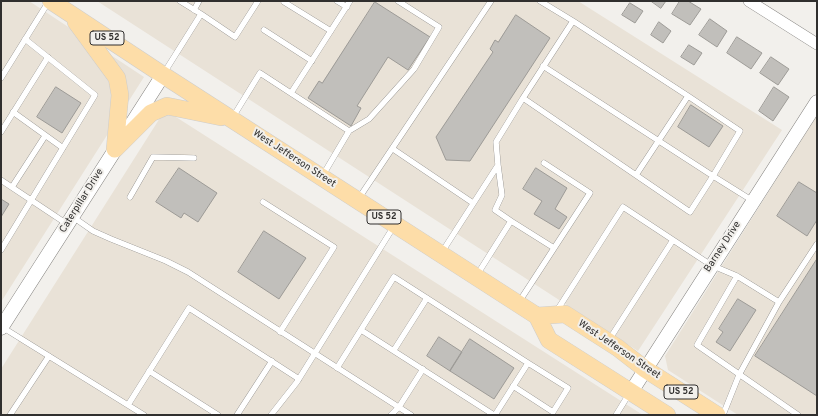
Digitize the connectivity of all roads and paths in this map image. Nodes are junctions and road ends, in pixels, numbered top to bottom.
1 (50, 1) edge
2 (180, 1) edge
3 (200, 1) edge
4 (258, 1) edge
5 (337, 1) edge
6 (350, 1) edge
7 (398, 1) edge
8 (491, 1) edge
9 (540, 1) edge
10 (749, 1) edge
11 (284, 2) edge
12 (346, 7) junction
13 (194, 10) junction
14 (70, 14) junction
15 (201, 14) junction
16 (573, 21) junction
17 (264, 30) dead end
18 (331, 31) junction
19 (25, 39) junction
20 (817, 44) edge
21 (48, 57) junction
22 (312, 61) junction
23 (543, 66) junction
24 (163, 74) junction
25 (1, 78) edge
26 (291, 93) junction
27 (688, 96) junction
28 (523, 98) junction
29 (817, 102) edge
30 (13, 112) junction
31 (231, 119) junction
32 (349, 131) junction
33 (1, 132) edge
34 (45, 136) junction
35 (659, 140) junction
36 (63, 148) junction
37 (115, 149) junction
38 (392, 149) junction
39 (194, 158) dead end
40 (544, 163) dead end
41 (498, 165) junction
42 (636, 175) junction
43 (713, 176) junction
44 (322, 177) junction
45 (1, 180) edge
46 (12, 187) junction
47 (130, 197) dead end
48 (358, 200) junction
49 (31, 201) junction
50 (753, 201) junction
51 (263, 202) dead end
52 (474, 203) junction
53 (70, 220) junction
54 (511, 220) junction
55 (395, 225) junction
56 (673, 240) junction
57 (817, 244) edge
58 (554, 248) junction
59 (1, 250) edge
60 (440, 254) junction
61 (712, 265) junction
62 (737, 276) junction
63 (476, 277) junction
64 (427, 298) junction
65 (779, 302) junction
66 (518, 304) junction
67 (546, 315) junction
68 (3, 322) edge
69 (361, 330) junction
70 (280, 332) junction
71 (607, 342) junction
72 (394, 350) junction
73 (314, 354) junction
74 (49, 356) junction
75 (272, 361) junction
76 (528, 363) junction
77 (337, 368) junction
78 (423, 369) junction
79 (645, 369) junction
80 (149, 371) junction
81 (739, 375) junction
82 (299, 379) junction
83 (513, 386) junction
84 (631, 392) junction
85 (128, 405) junction
86 (399, 407) junction
87 (10, 415) edge
88 (144, 415) edge
89 (218, 415) edge
90 (237, 415) edge
91 (271, 415) edge
92 (391, 415) edge
93 (411, 415) edge
94 (494, 415) edge
95 (616, 415) edge
96 (667, 415) edge
97 (717, 415) edge
98 (722, 415) edge
99 (798, 415) edge

1 - 14 main road, West Jefferson Street / US 52
1 - 19 lane
2 - 13 lane
3 - 13 lane
4 - 15 lane
5 - 12 lane
6 - 12 lane
7 - 32 lane
8 - 38 lane
9 - 16 lane
10 - 20 street
11 - 18 lane
12 - 18 lane
13 - 15 lane
14 - 24 main road, West Jefferson Street / US 52
14 - 37 main road
15 - 24 lane
16 - 23 lane
16 - 27 lane
17 - 22 lane
18 - 22 lane
19 - 21 lane
19 - 25 lane
21 - 30 lane
21 - 36 lane
22 - 26 lane
23 - 28 lane
23 - 35 lane
24 - 31 main road, West Jefferson Street / US 52
24 - 37 street, Caterpillar Drive
26 - 31 lane
26 - 32 lane
27 - 35 lane
27 - 43 lane
28 - 41 lane
28 - 42 lane
29 - 50 street, Barney Drive
30 - 33 lane
30 - 34 lane
31 - 37 main road
31 - 44 main road, West Jefferson Street / US 52
32 - 44 lane
34 - 36 lane
34 - 46 lane
35 - 42 lane
35 - 43 lane
36 - 49 lane
37 - 53 street, Caterpillar Drive
38 - 48 lane
38 - 52 lane
39 - 47 lane
40 - 58 lane
41 - 52 lane
41 - 54 lane
42 - 43 lane
43 - 50 lane
44 - 48 main road, West Jefferson Street / US 52
45 - 46 lane
46 - 49 lane
48 - 55 main road, West Jefferson Street / US 52
49 - 53 lane
49 - 59 lane
50 - 61 street, Barney Drive
51 - 70 lane
52 - 60 lane
53 - 68 street, Caterpillar Drive
53 - 70 lane
54 - 58 lane
54 - 63 lane
55 - 60 main road, West Jefferson Street / US 52
55 - 73 lane
56 - 61 lane
56 - 67 lane
56 - 71 lane
57 - 65 lane
58 - 66 lane
60 - 63 main road, West Jefferson Street / US 52
61 - 62 lane
61 - 79 street, Barney Drive
62 - 65 lane
62 - 81 lane
63 - 66 main road, West Jefferson Street / US 52
64 - 69 lane
64 - 72 lane
64 - 76 lane
65 - 81 lane
66 - 67 main road, West Jefferson Street / US 52
67 - 71 main road, West Jefferson Street / US 52
67 - 84 main road, US 52
68 - 74 lane
69 - 72 lane
69 - 77 lane
70 - 73 lane
71 - 79 main road, West Jefferson Street / US 52
72 - 78 lane
73 - 77 lane
73 - 82 lane
74 - 85 lane
74 - 87 lane
75 - 80 lane
75 - 82 lane
75 - 90 lane
76 - 83 lane
76 - 83 lane
77 - 86 lane
78 - 86 lane
78 - 94 lane
79 - 84 street, Barney Drive
79 - 97 main road, West Jefferson Street / US 52
80 - 85 lane
80 - 89 lane
81 - 98 lane
81 - 99 lane
82 - 91 lane
83 - 94 lane
84 - 95 lane
84 - 96 main road, US 52
85 - 88 lane
86 - 92 lane
86 - 93 lane

